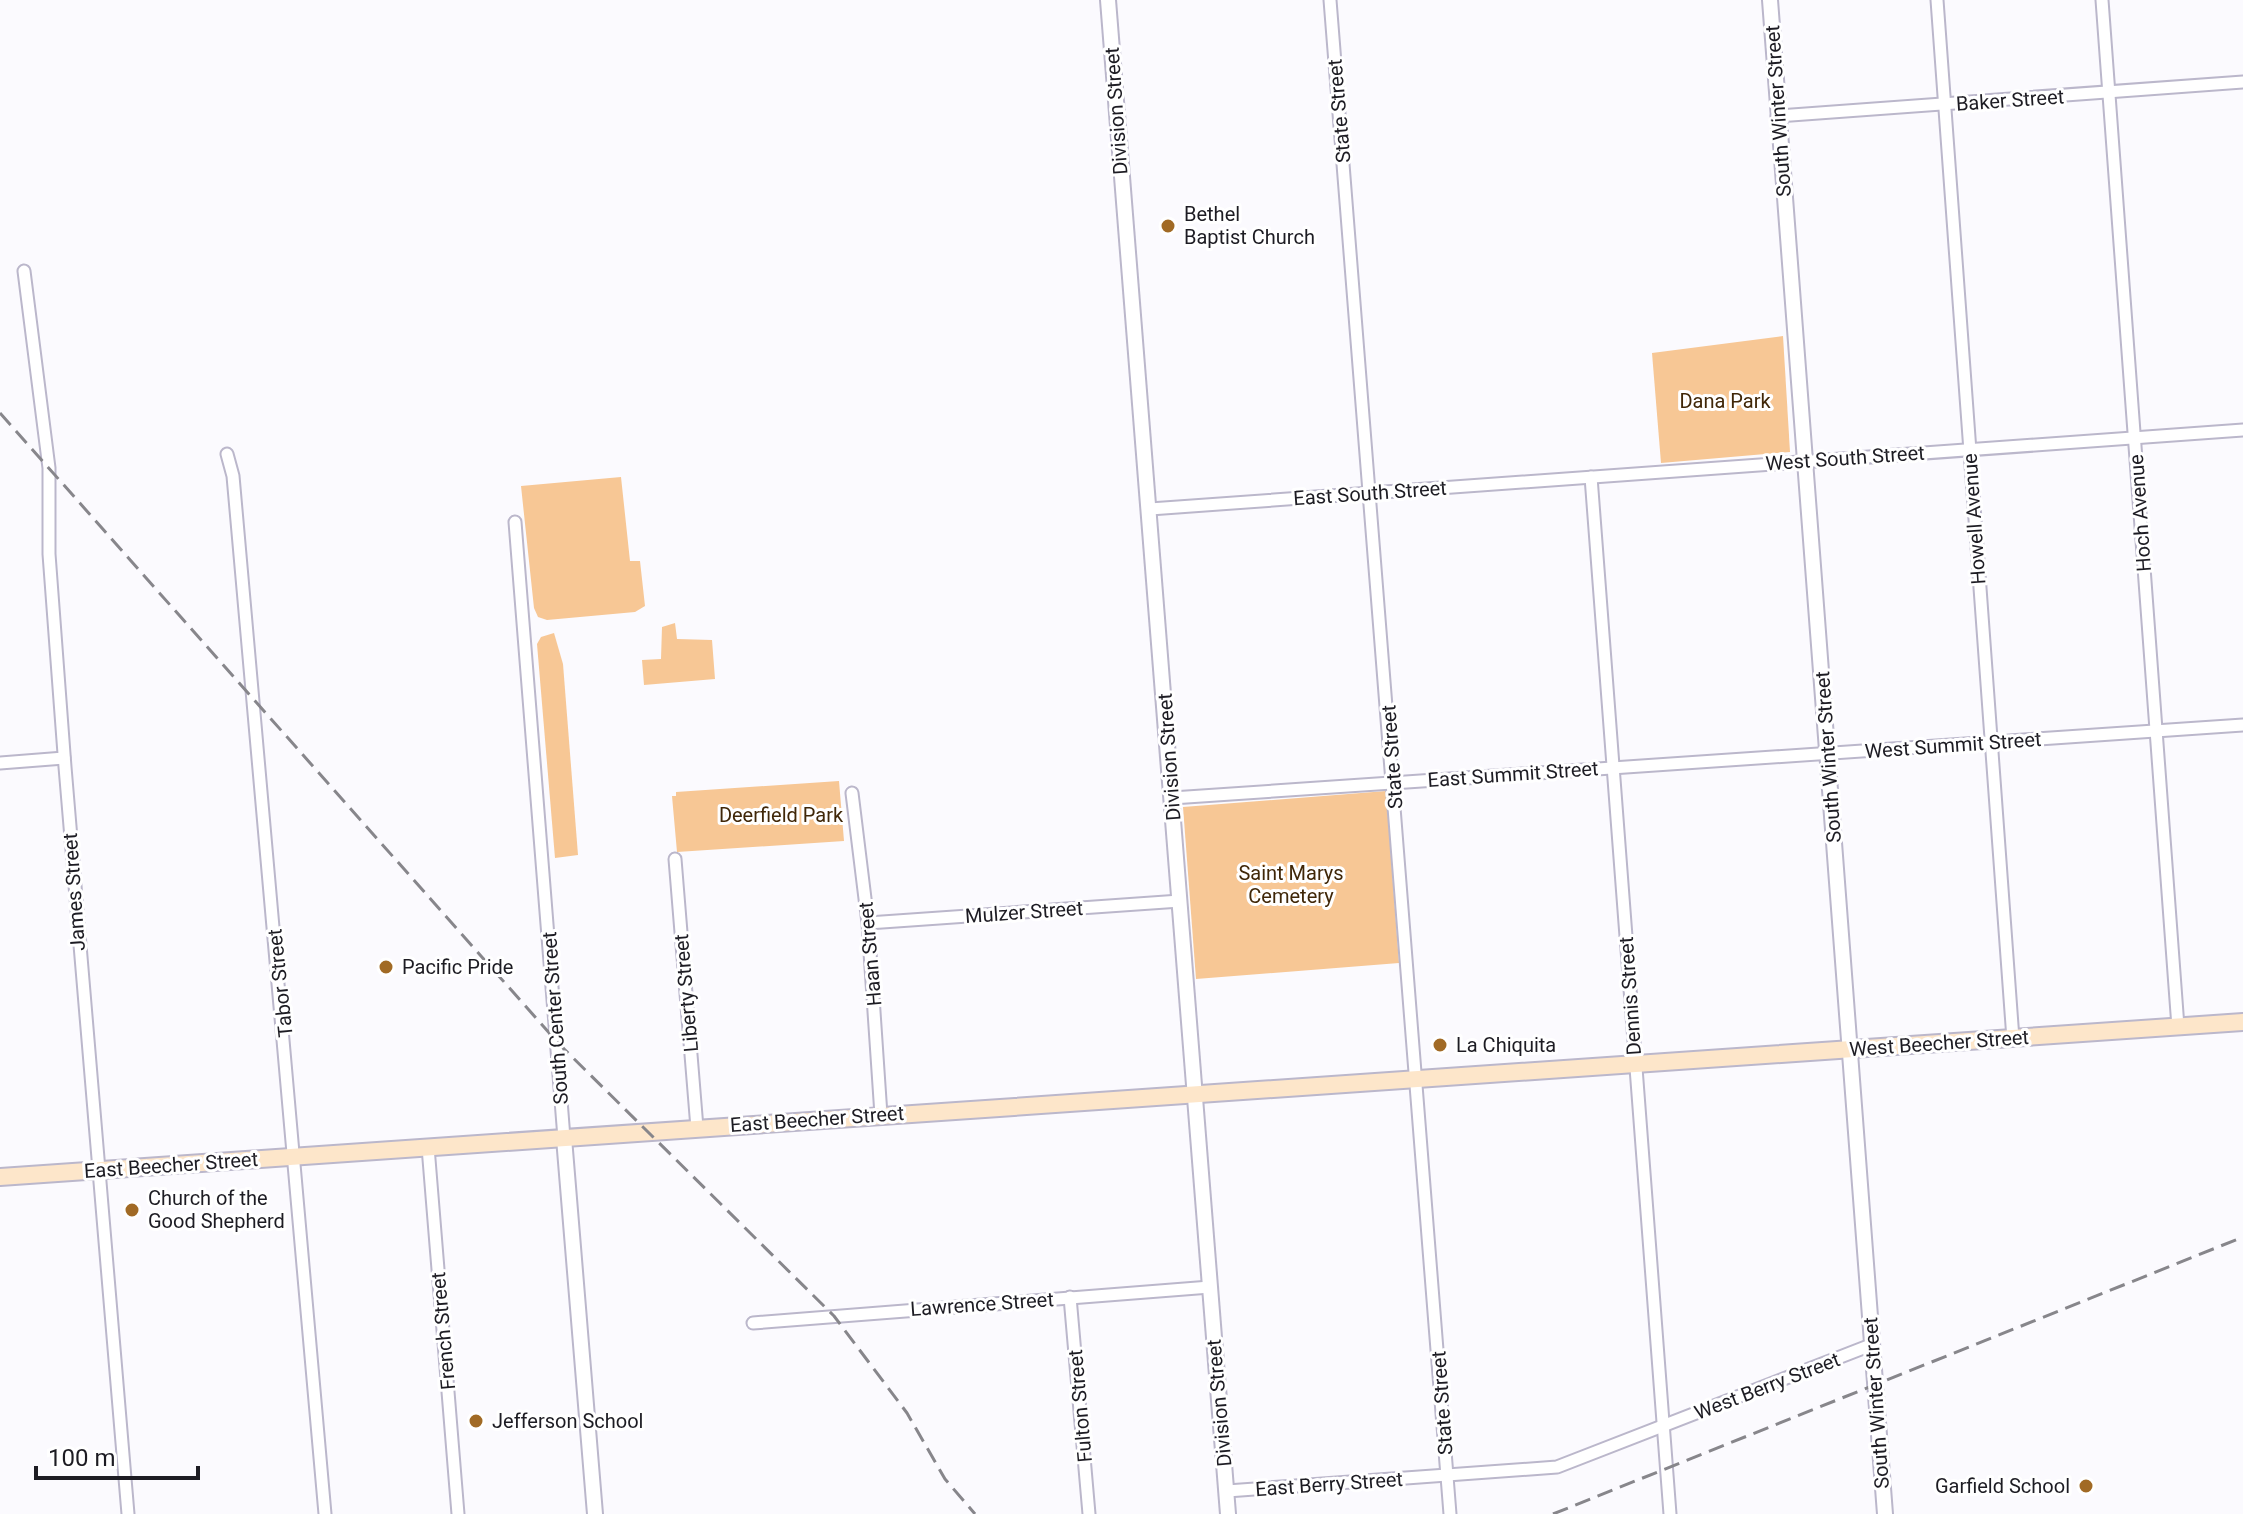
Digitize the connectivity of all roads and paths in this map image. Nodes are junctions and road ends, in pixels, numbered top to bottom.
1 (1108, 0) edge
2 (1330, 0) edge
3 (1770, 0) edge
4 (1937, 0) edge
5 (2102, 0) edge
6 (2243, 82) edge
7 (2109, 93) junction
8 (1944, 104) junction
9 (1777, 116) junction
10 (24, 271) dead end
11 (2243, 430) edge
12 (2134, 437) junction
13 (1969, 449) junction
14 (227, 454) dead end
15 (1806, 461) junction
16 (1591, 477) junction
17 (1371, 493) junction
18 (1150, 509) junction
19 (515, 522) dead end
20 (2243, 725) edge
21 (2156, 731) junction
22 (1991, 742) junction
23 (1828, 754) junction
24 (64, 758) junction
25 (0, 763) edge
26 (1614, 767) junction
27 (1394, 782) junction
28 (852, 793) dead end
29 (1172, 798) junction
30 (675, 859) dead end
31 (1180, 901) junction
32 (868, 923) junction
33 (2243, 1022) edge
34 (2178, 1027) junction
35 (2013, 1039) junction
36 (1850, 1049) junction
37 (1634, 1064) junction
38 (1417, 1078) junction
39 (1194, 1093) junction
40 (881, 1115) junction
41 (697, 1128) junction
42 (564, 1138) junction
43 (428, 1147) junction
44 (294, 1157) junction
45 (97, 1170) junction
46 (0, 1177) edge
47 (1210, 1287) junction
48 (1070, 1297) junction
49 (753, 1323) dead end
50 (1871, 1345) junction
51 (1663, 1427) junction
52 (1447, 1476) junction
53 (1227, 1491) junction
54 (128, 1514) edge
55 (325, 1514) edge
56 (458, 1514) edge
57 (595, 1514) edge
58 (1089, 1514) edge
59 (1228, 1514) edge
60 (1450, 1514) edge
61 (1670, 1514) edge
62 (1885, 1514) edge

1 - 18 street, Division Street
2 - 17 street, State Street
3 - 9 street, South Winter Street
4 - 8 street, Howell Avenue
5 - 7 street, Hoch Avenue
6 - 7 street, Baker Street
7 - 8 street, Baker Street
7 - 12 street, Hoch Avenue
8 - 9 street, Baker Street
8 - 13 street, Howell Avenue
9 - 15 street, South Winter Street
10 - 24 street, James Street
11 - 12 street, West South Street
12 - 13 street, West South Street
12 - 21 street, Hoch Avenue
13 - 15 street, West South Street
13 - 22 street, Howell Avenue
14 - 44 street, Tabor Street
15 - 16 street, West South Street
15 - 23 street, South Winter Street
16 - 17 street, East South Street
16 - 26 street, Dennis Street
17 - 18 street, East South Street
17 - 27 street, State Street
18 - 29 street, Division Street
19 - 42 street, South Center Street
20 - 21 street, West Summit Street
21 - 22 street, West Summit Street
21 - 34 street, Hoch Avenue
22 - 23 street, West Summit Street
22 - 35 street, Howell Avenue
23 - 26 street, West Summit Street
23 - 36 street, South Winter Street
24 - 25 street
24 - 45 street, James Street
26 - 27 street, East Summit Street
26 - 37 street, Dennis Street
27 - 29 street, East Summit Street
27 - 38 street, State Street
28 - 32 street, Haan Street
29 - 31 street, Division Street
30 - 41 street, Liberty Street
31 - 32 street, Mulzer Street
31 - 39 street, Division Street
32 - 40 street, Haan Street
33 - 34 main road, West Beecher Street
34 - 35 main road, West Beecher Street
35 - 36 main road, West Beecher Street
36 - 37 main road, West Beecher Street
36 - 50 street, South Winter Street
37 - 38 main road, East Beecher Street
37 - 51 street, Dennis Street
38 - 39 main road, East Beecher Street
38 - 52 street, State Street
39 - 40 main road, East Beecher Street
39 - 47 street, Division Street
40 - 41 main road, East Beecher Street
41 - 42 main road, East Beecher Street
42 - 43 main road, East Beecher Street
42 - 57 street, South Center Street
43 - 44 main road, East Beecher Street
43 - 56 street, French Street
44 - 45 main road, East Beecher Street
44 - 55 street, Tabor Street
45 - 46 main road, East Beecher Street
45 - 54 street, James Street
47 - 48 street, Lawrence Street
47 - 53 street, Division Street
48 - 49 street, Lawrence Street
48 - 58 street, Fulton Street
50 - 51 street, West Berry Street
50 - 62 street, South Winter Street
51 - 52 street, East Berry Street
51 - 61 street, Dennis Street
52 - 53 street, East Berry Street
52 - 60 street, State Street
53 - 59 street, Division Street

